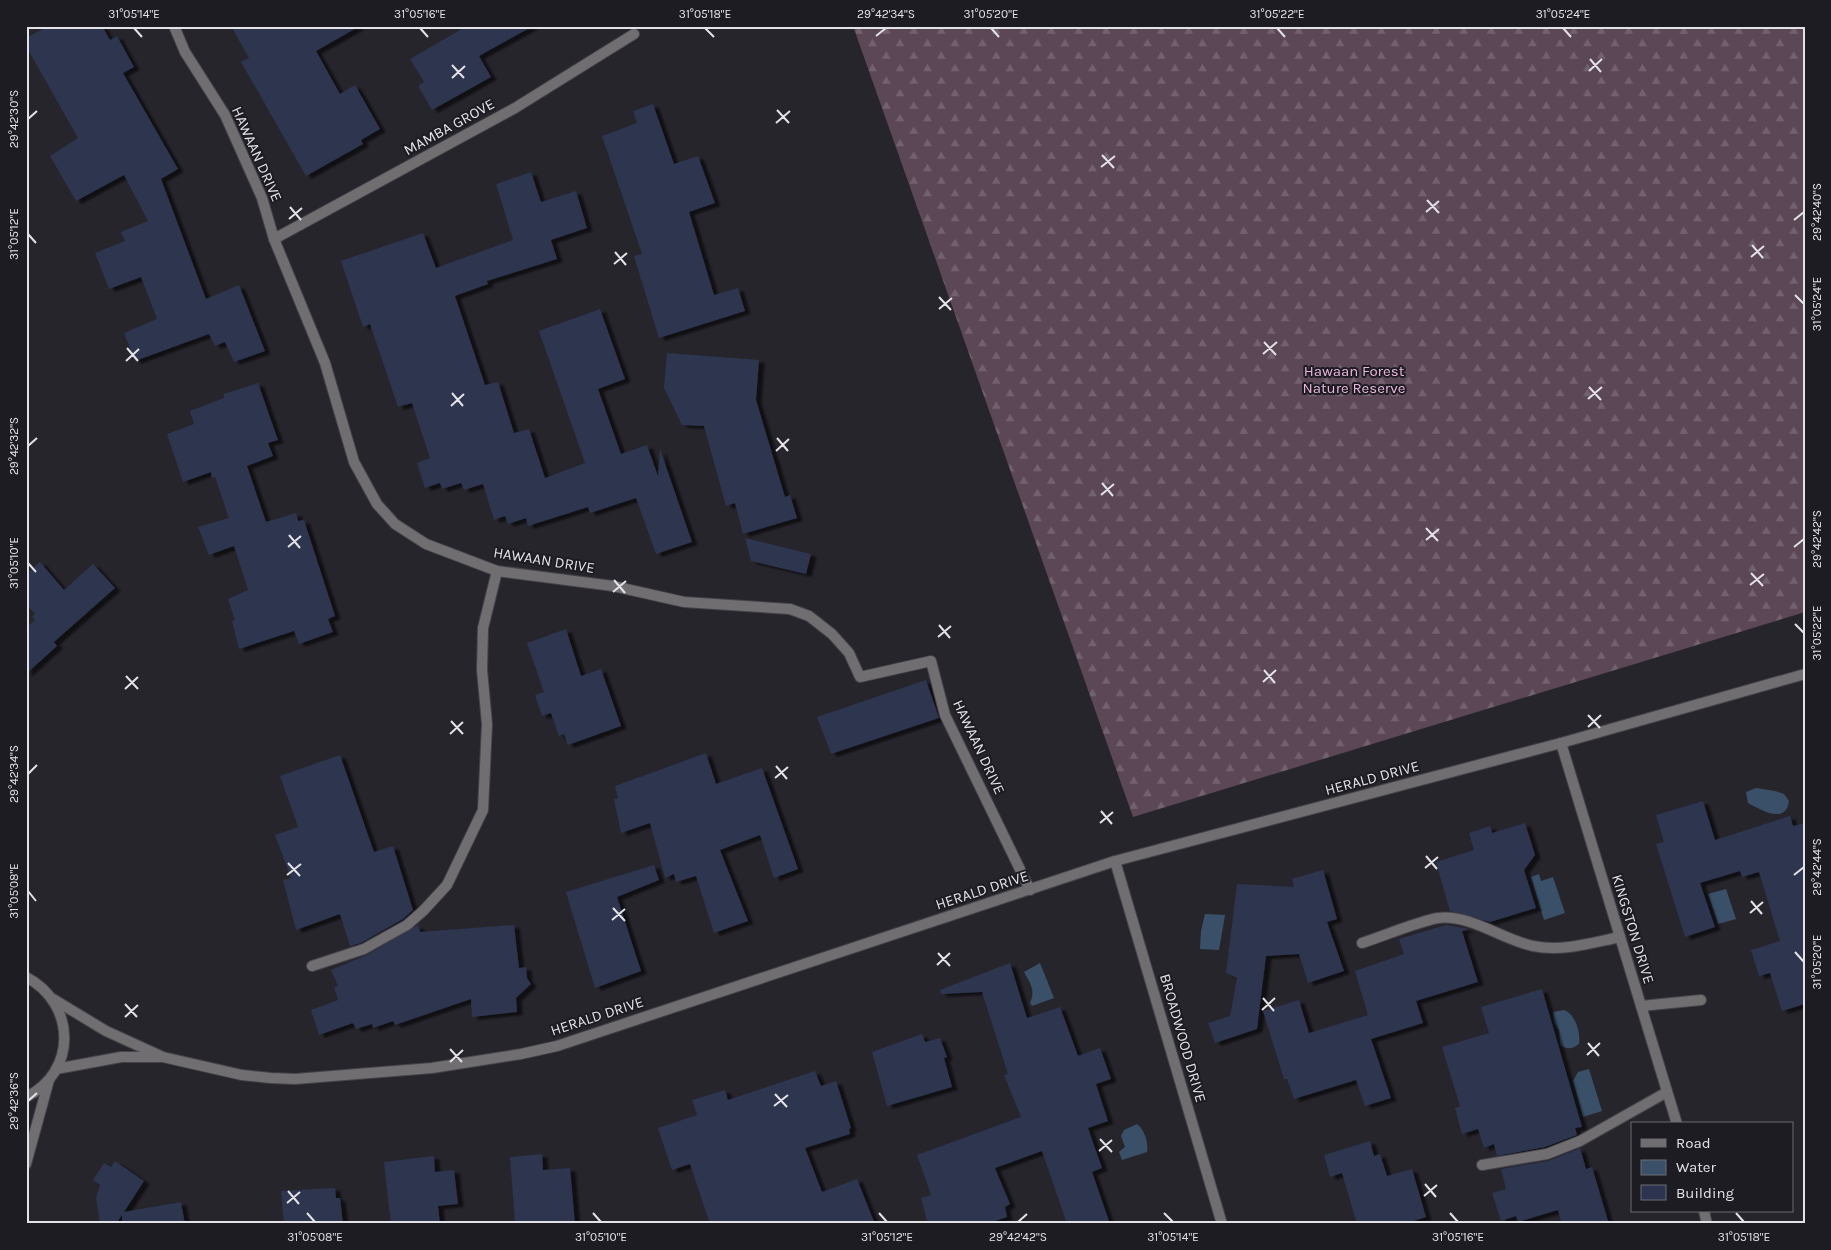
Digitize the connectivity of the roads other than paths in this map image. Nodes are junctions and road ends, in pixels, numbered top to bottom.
1 (174, 26) edge
2 (634, 34) dead end
3 (274, 239) junction
4 (497, 571) junction
5 (1805, 674) edge
6 (1561, 743) junction
7 (1115, 861) junction
8 (1030, 890) junction
9 (1620, 937) junction
10 (1362, 943) dead end
11 (312, 966) dead end
12 (26, 977) edge
13 (53, 999) junction
14 (1700, 1000) dead end
15 (1641, 1006) junction
16 (163, 1057) junction
17 (56, 1069) junction
18 (50, 1079) junction
19 (1667, 1092) junction
20 (26, 1097) edge
21 (1676, 1122) edge
22 (26, 1164) edge
23 (1482, 1166) dead end
24 (1704, 1212) edge
25 (1222, 1224) edge
26 (1708, 1224) edge

1 - 3 street, HAWAAN DRIVE
2 - 3 street, MAMBA GROVE
3 - 4 street, HAWAAN DRIVE
4 - 8 street, HAWAAN DRIVE
4 - 11 street
5 - 6 street, HERALD DRIVE
6 - 7 street, HERALD DRIVE
6 - 9 street, KINGSTON DRIVE
7 - 8 street, HERALD DRIVE
7 - 25 street, BROADWOOD DRIVE
8 - 16 street, HERALD DRIVE
9 - 10 street
9 - 15 street, KINGSTON DRIVE
12 - 13 street
13 - 16 street, HERALD DRIVE
13 - 17 street
14 - 15 street
15 - 19 street, KINGSTON DRIVE
16 - 17 street, HERALD DRIVE
17 - 18 street
18 - 20 street
18 - 22 street
19 - 21 street, KINGSTON DRIVE
19 - 23 street
24 - 26 street

